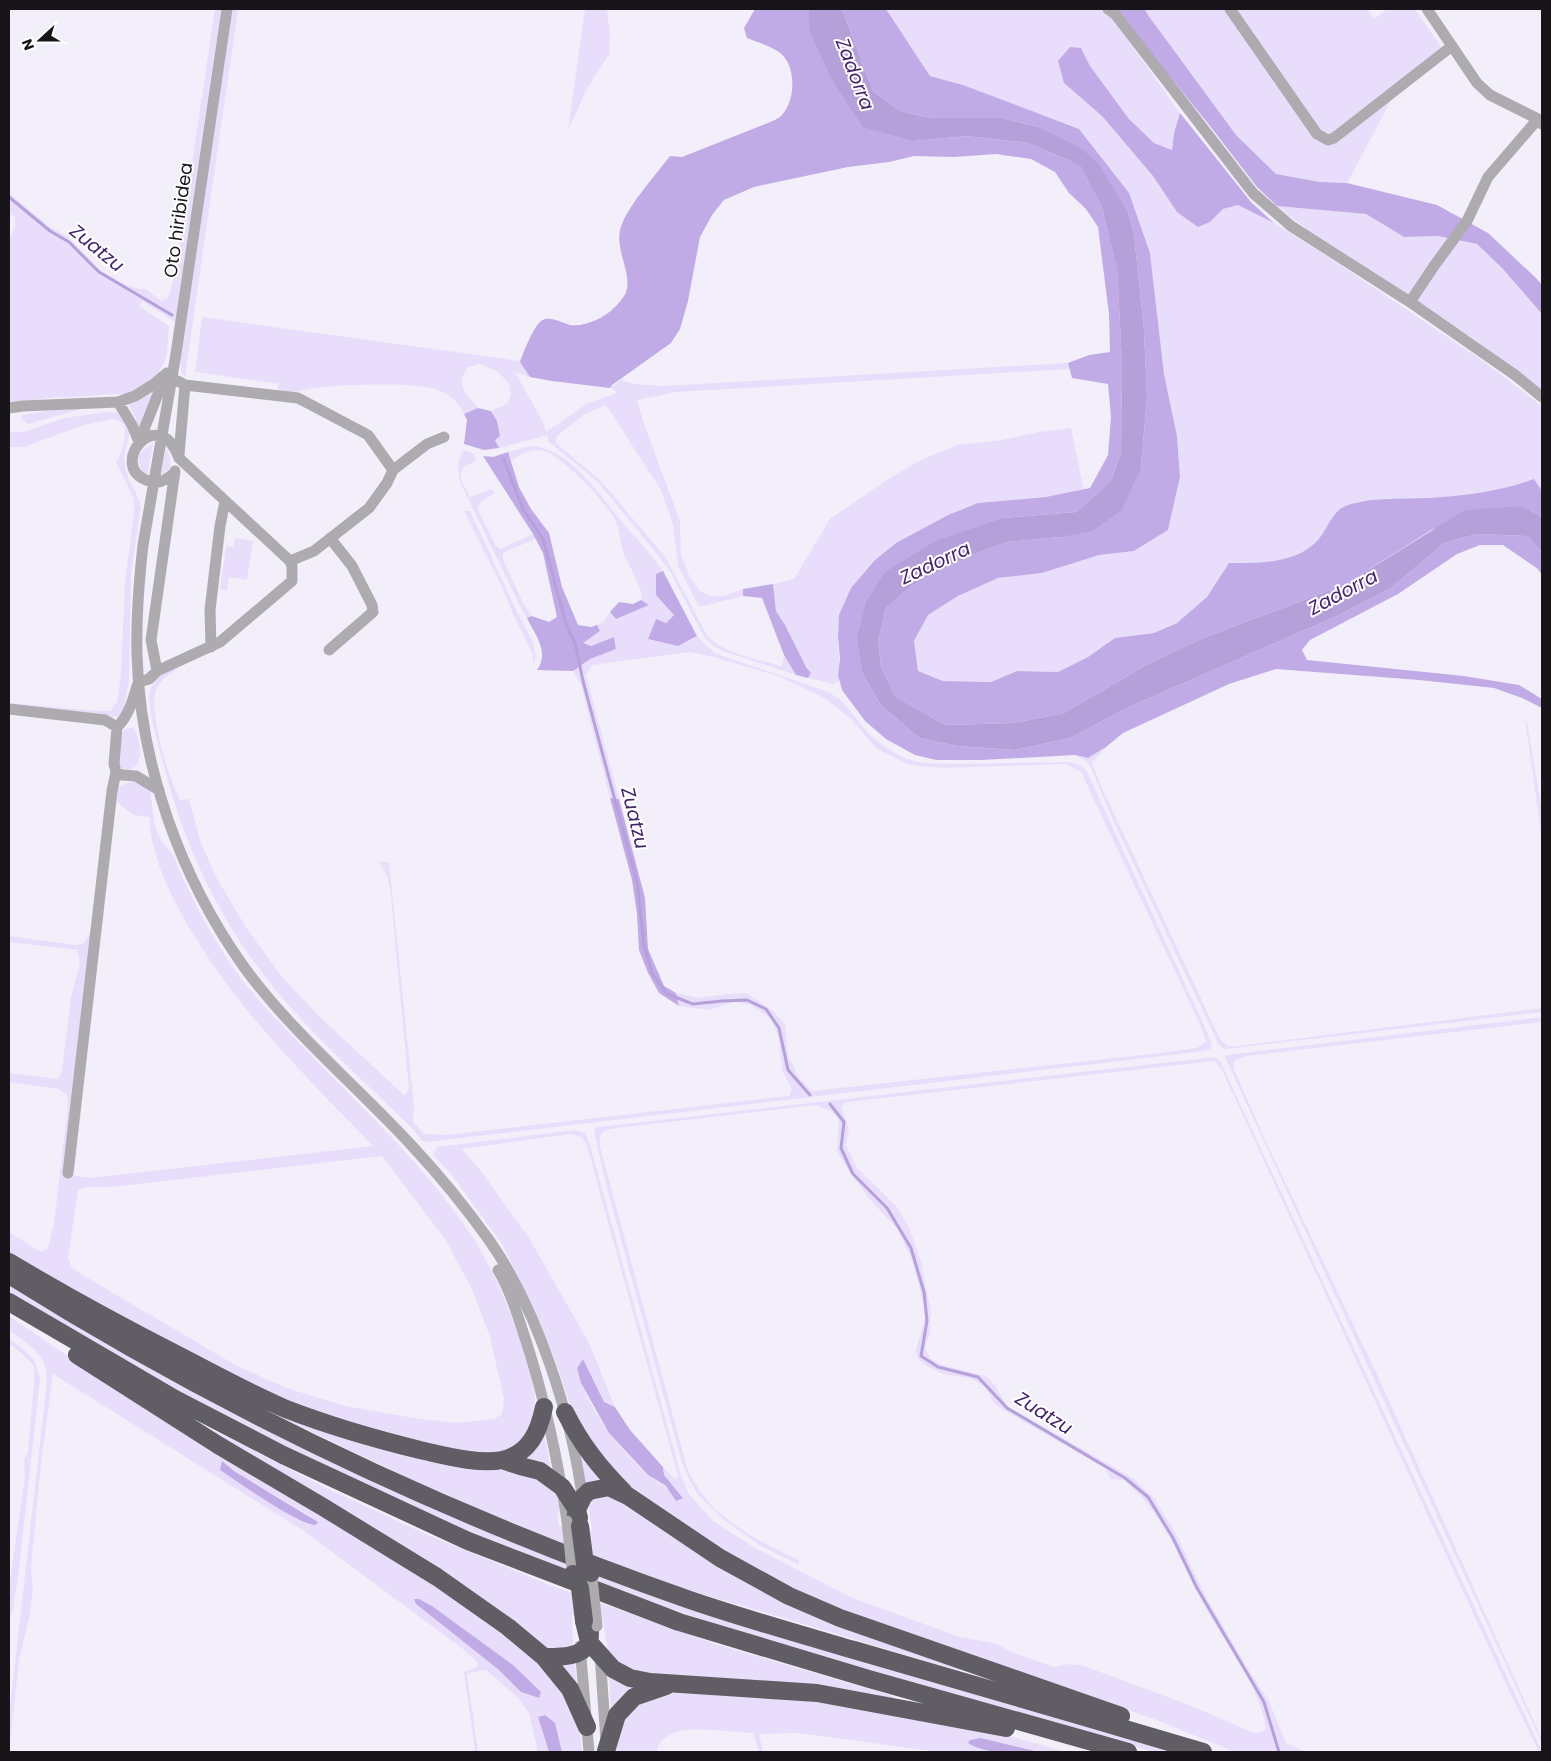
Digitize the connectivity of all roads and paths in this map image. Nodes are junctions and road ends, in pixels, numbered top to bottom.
1 (227, 9) edge
2 (1108, 9) edge
3 (1230, 9) edge
4 (1427, 9) edge
5 (1452, 46) junction
6 (1540, 121) edge
7 (1410, 302) junction
8 (170, 375) junction
9 (185, 385) junction
10 (1542, 397) edge
11 (118, 402) junction
12 (9, 408) edge
13 (162, 436) junction
14 (444, 437) dead end
15 (139, 442) junction
16 (179, 458) junction
17 (393, 470) junction
18 (174, 473) junction
19 (153, 483) junction
20 (226, 501) junction
21 (330, 538) junction
22 (290, 561) junction
23 (211, 647) junction
24 (329, 650) dead end
25 (157, 671) junction
26 (139, 682) junction
27 (9, 709) edge
28 (143, 721) junction
29 (120, 724) junction
30 (151, 756) junction
31 (116, 772) junction
32 (136, 776) junction
33 (159, 790) junction
34 (68, 1173) dead end
35 (462, 1205) junction
36 (9, 1262) edge
37 (9, 1275) edge
38 (9, 1302) edge
39 (25, 1312) junction
40 (544, 1407) junction
41 (565, 1412) junction
42 (502, 1460) junction
43 (562, 1487) junction
44 (628, 1496) junction
45 (578, 1518) junction
46 (589, 1634) junction
47 (544, 1657) junction
48 (673, 1683) junction
49 (587, 1728) junction
50 (588, 1752) edge
51 (606, 1752) edge
52 (1124, 1752) edge
53 (1128, 1752) edge
54 (1204, 1752) edge
55 (1209, 1752) edge

1 - 8 street, Oto hiribidea
2 - 7 street
3 - 5 street
4 - 5 street
5 - 6 street
6 - 7 street
7 - 10 street
8 - 9 street
8 - 11 street
8 - 13 street, Oto hiribidea
8 - 15 street
9 - 16 street
9 - 17 street
11 - 12 street
11 - 15 street
13 - 15 street
13 - 16 street
13 - 19 street, Oto hiribidea
14 - 17 street
15 - 19 street
16 - 18 street
16 - 20 street
17 - 21 street
18 - 19 street
18 - 25 street
19 - 26 street, Oto hiribidea
20 - 22 street
20 - 23 street
21 - 22 street
21 - 24 street
22 - 23 street
23 - 25 street
25 - 26 street
26 - 28 street, Oto hiribidea
26 - 29 street
27 - 29 street
28 - 29 street
28 - 30 street, Oto hiribidea
29 - 31 street
30 - 32 street
30 - 33 street, Oto hiribidea
31 - 32 street
31 - 34 street
32 - 33 street
33 - 35 street, Oto hiribidea
35 - 40 street
35 - 41 street
36 - 42 highway
37 - 54 highway
38 - 39 highway
39 - 47 highway
39 - 53 highway
40 - 42 highway
40 - 43 street
41 - 44 highway
41 - 45 street
42 - 43 highway
43 - 45 highway
44 - 45 highway
44 - 55 highway
45 - 46 highway, bridge
45 - 46 highway, bridge
46 - 47 highway
46 - 48 highway
46 - 49 street
46 - 51 street
47 - 49 highway
48 - 51 highway
48 - 52 highway
49 - 50 street

